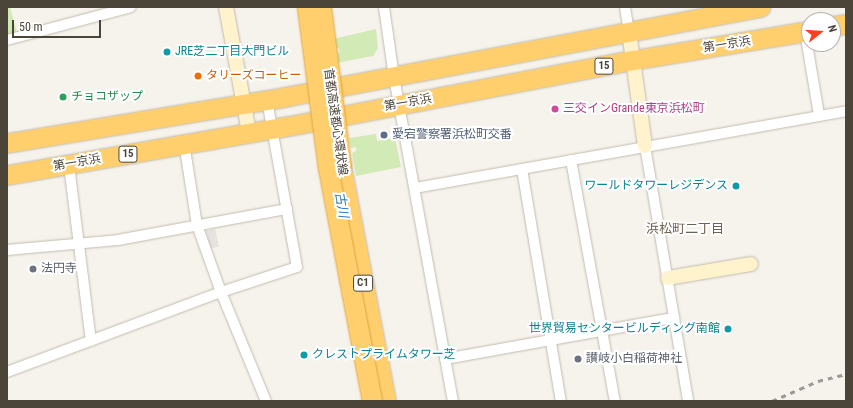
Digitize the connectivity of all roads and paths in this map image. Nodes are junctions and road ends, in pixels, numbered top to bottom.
1 (131, 7) edge
2 (226, 7) edge
3 (307, 7) edge
4 (321, 7) edge
5 (386, 7) edge
6 (625, 7) edge
7 (761, 7) edge
8 (629, 32) junction
9 (801, 32) edge
10 (7, 40) edge
11 (810, 52) edge
12 (633, 60) junction
13 (394, 77) junction
14 (268, 100) junction
15 (244, 104) junction
16 (400, 105) junction
17 (846, 111) edge
18 (819, 115) junction
19 (272, 129) junction
20 (250, 132) junction
21 (7, 143) edge
22 (184, 143) junction
23 (645, 146) junction
24 (571, 160) junction
25 (69, 165) junction
26 (522, 169) junction
27 (7, 175) edge
28 (415, 188) junction
29 (287, 209) junction
30 (197, 225) junction
31 (79, 244) junction
32 (7, 250) edge
33 (751, 264) dead end
34 (668, 278) junction
35 (221, 292) junction
36 (674, 318) junction
37 (602, 331) junction
38 (551, 340) junction
39 (91, 341) junction
40 (445, 359) junction
41 (7, 372) edge
42 (266, 401) edge
43 (372, 401) edge
44 (386, 401) edge
45 (453, 401) edge
46 (561, 401) edge
47 (615, 401) edge
48 (688, 401) edge

1 - 10 street
2 - 15 street
3 - 43 highway, 首都高速都心環状線 / C1, bridge
4 - 44 highway, 首都高速都心環状線 / C1, bridge
5 - 13 street
6 - 8 street
7 - 8 highway
8 - 12 street
8 - 13 highway
9 - 12 highway, 第一京浜 / 15
11 - 18 street
12 - 16 highway, 第一京浜 / 15
12 - 23 street
13 - 14 highway, bridge
13 - 16 street
14 - 15 highway
14 - 19 street
15 - 20 street
15 - 21 highway
16 - 19 highway, 第一京浜 / 15, bridge
16 - 28 street
17 - 18 street
18 - 23 street
19 - 20 highway, 第一京浜 / 15
19 - 29 street
20 - 22 highway, 第一京浜 / 15
22 - 25 highway, 第一京浜 / 15
22 - 30 street
23 - 24 street
23 - 34 street
24 - 26 street
24 - 37 street
25 - 27 highway, 第一京浜 / 15
25 - 31 street
26 - 28 street
26 - 38 street
28 - 40 street
29 - 30 street
29 - 35 street
30 - 31 street
30 - 35 street
31 - 32 street
31 - 39 street
33 - 34 street
34 - 36 street
35 - 39 street
35 - 42 street
36 - 37 street
36 - 48 street
37 - 38 street
37 - 47 street
38 - 40 street
38 - 46 street
39 - 41 street
40 - 45 street

